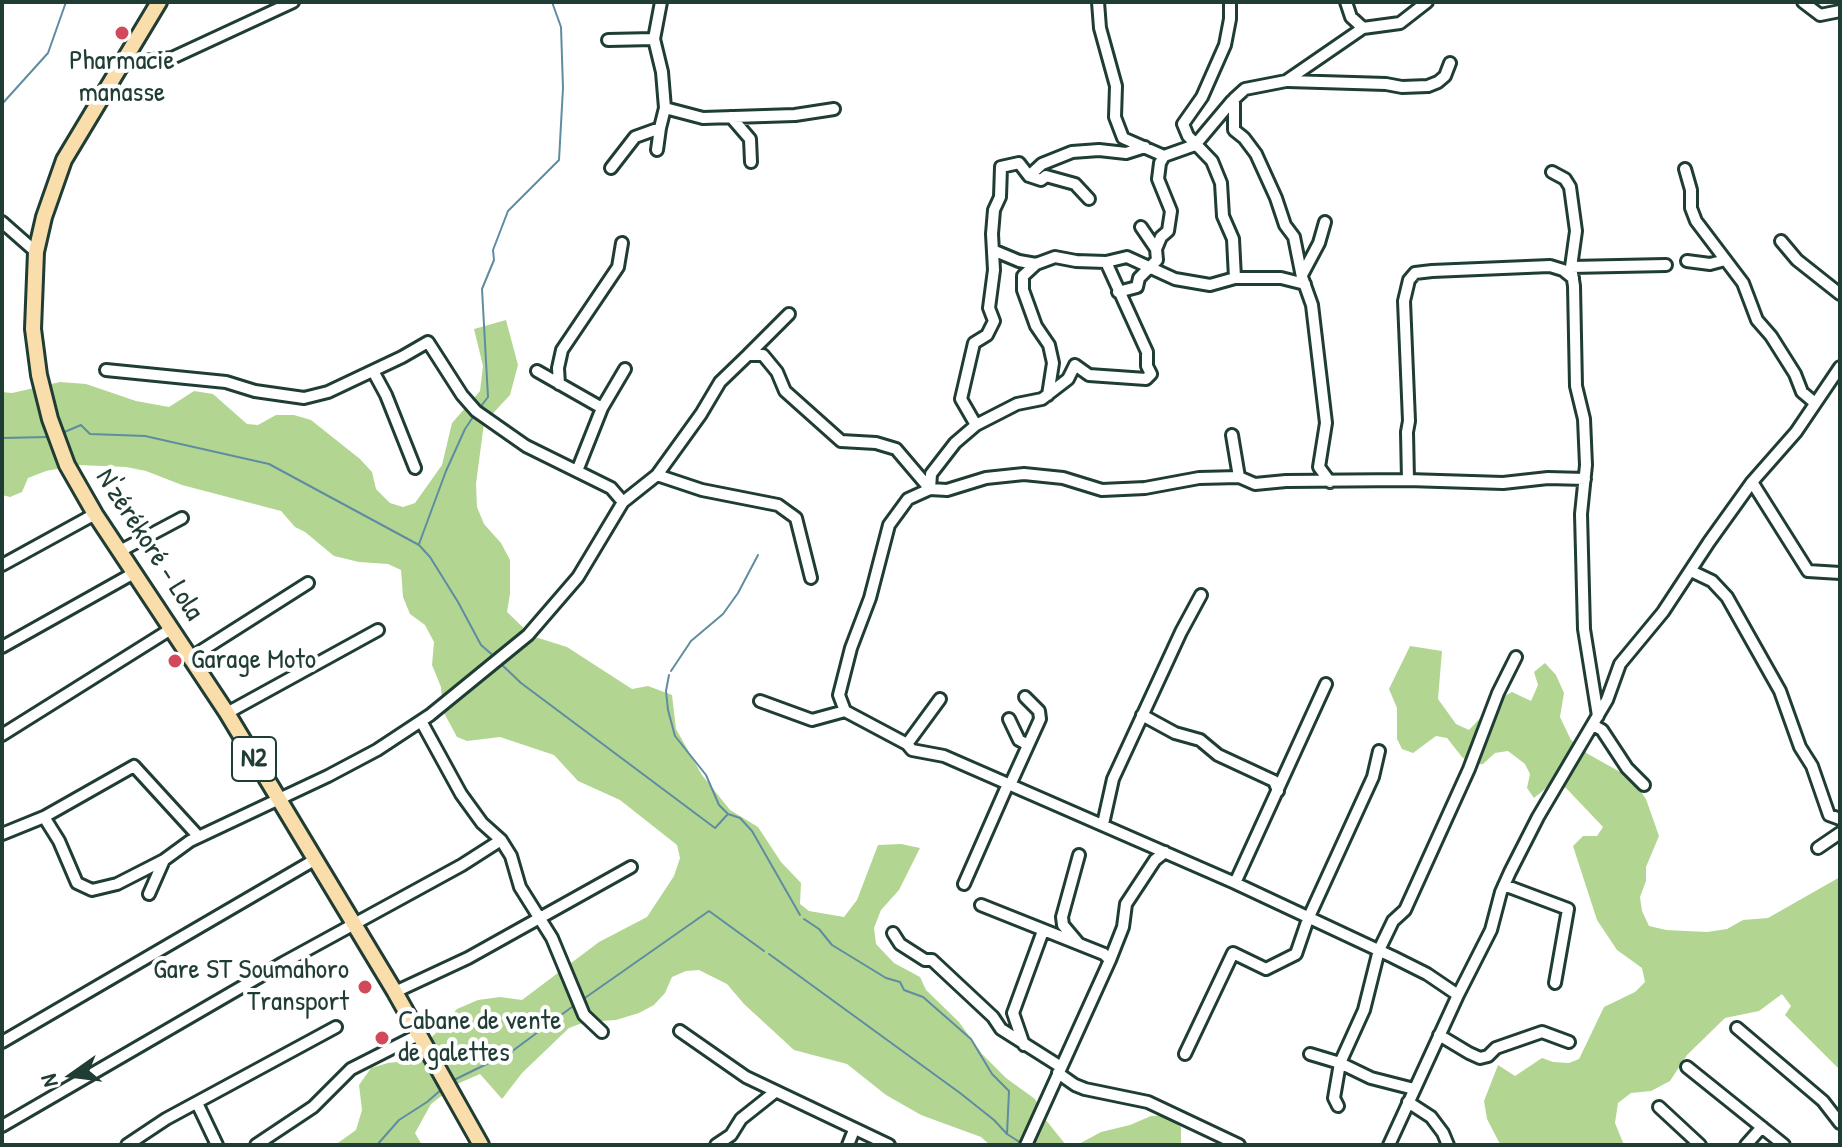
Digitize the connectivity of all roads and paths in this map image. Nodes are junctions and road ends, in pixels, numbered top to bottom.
1 (159, 2) edge
2 (293, 2) edge
3 (661, 2) edge
4 (1098, 2) edge
5 (1230, 2) edge
6 (1346, 2) edge
7 (1427, 2) edge
8 (1803, 2) edge
9 (1840, 11) edge
10 (1363, 28) junction
11 (654, 39) junction
12 (608, 40) dead end
13 (124, 63) junction
14 (1450, 63) dead end
15 (1286, 81) junction
16 (1234, 99) junction
17 (665, 108) junction
18 (834, 109) dead end
19 (731, 117) junction
20 (660, 128) junction
21 (1123, 138) junction
22 (1195, 145) junction
23 (1145, 147) junction
24 (657, 150) dead end
25 (1112, 153) junction
26 (1164, 156) junction
27 (751, 162) dead end
28 (1042, 164) junction
29 (611, 168) dead end
30 (1685, 169) dead end
31 (1552, 172) dead end
32 (1029, 176) junction
33 (1046, 176) junction
34 (1089, 199) dead end
35 (2, 222) edge
36 (1325, 222) dead end
37 (1141, 227) dead end
38 (1781, 241) dead end
39 (622, 243) dead end
40 (1156, 249) junction
41 (995, 251) junction
42 (36, 252) junction
43 (1725, 260) junction
44 (1687, 261) dead end
45 (1106, 262) junction
46 (1036, 264) junction
47 (1666, 265) dead end
48 (1595, 266) junction
49 (1152, 268) junction
50 (1573, 277) junction
51 (1235, 278) junction
52 (1304, 280) junction
53 (1118, 292) junction
54 (1840, 294) edge
55 (789, 314) dead end
56 (748, 355) junction
57 (1840, 367) edge
58 (625, 369) dead end
59 (106, 370) dead end
60 (373, 371) junction
61 (537, 371) dead end
62 (559, 384) junction
63 (1048, 395) junction
64 (1815, 403) junction
65 (602, 408) junction
66 (976, 425) junction
67 (1232, 435) dead end
68 (1319, 467) junction
69 (415, 468) dead end
70 (577, 471) junction
71 (657, 475) junction
72 (1239, 477) junction
73 (1585, 479) junction
74 (1408, 480) junction
75 (1306, 482) junction
76 (1330, 482) junction
77 (1752, 482) junction
78 (930, 489) junction
79 (623, 502) junction
80 (95, 514) junction
81 (182, 518) dead end
82 (120, 551) junction
83 (2, 565) edge
84 (1691, 571) junction
85 (134, 573) junction
86 (1840, 573) edge
87 (811, 578) dead end
88 (308, 583) dead end
89 (1201, 595) dead end
90 (171, 629) junction
91 (378, 630) dead end
92 (2, 647) edge
93 (1516, 657) dead end
94 (190, 658) junction
95 (1326, 684) dead end
96 (1025, 697) dead end
97 (940, 699) dead end
98 (760, 701) dead end
99 (845, 711) junction
100 (227, 713) junction
101 (1142, 715) junction
102 (1009, 719) dead end
103 (1596, 720) junction
104 (421, 721) junction
105 (2, 735) edge
106 (907, 744) junction
107 (1028, 745) junction
108 (1379, 751) dead end
109 (1009, 784) junction
110 (1644, 785) dead end
111 (1278, 791) junction
112 (278, 798) junction
113 (44, 817) junction
114 (1840, 819) edge
115 (1103, 824) junction
116 (1840, 833) edge
117 (2, 834) edge
118 (198, 836) junction
119 (501, 840) junction
120 (1818, 848) dead end
121 (1165, 852) junction
122 (1079, 855) dead end
123 (316, 859) junction
124 (164, 860) junction
125 (631, 867) dead end
126 (1235, 883) junction
127 (964, 884) dead end
128 (1504, 885) junction
129 (149, 894) dead end
130 (981, 905) dead end
131 (538, 918) junction
132 (1308, 919) junction
133 (355, 925) junction
134 (1043, 931) junction
135 (893, 933) dead end
136 (1080, 945) junction
137 (1379, 950) junction
138 (1110, 960) junction
139 (1555, 983) dead end
140 (395, 992) junction
141 (1458, 995) junction
142 (336, 1027) dead end
143 (1737, 1028) dead end
144 (680, 1031) dead end
145 (602, 1032) dead end
146 (418, 1035) junction
147 (1439, 1035) junction
148 (2, 1042) edge
149 (1569, 1042) dead end
150 (1024, 1045) junction
151 (1185, 1054) dead end
152 (1310, 1054) dead end
153 (1340, 1063) junction
154 (1687, 1067) dead end
155 (1060, 1070) junction
156 (1414, 1089) junction
157 (775, 1092) junction
158 (1408, 1102) junction
159 (197, 1103) junction
160 (1338, 1106) dead end
161 (1659, 1107) dead end
162 (1840, 1123) edge
163 (2, 1126) edge
164 (1762, 1127) junction
165 (854, 1130) junction
166 (127, 1145) edge
167 (217, 1145) edge
168 (256, 1145) edge
169 (481, 1145) edge
170 (716, 1145) edge
171 (848, 1145) edge
172 (889, 1145) edge
173 (1026, 1145) edge
174 (1239, 1145) edge
175 (1389, 1145) edge
176 (1448, 1145) edge
177 (1700, 1145) edge
178 (1746, 1145) edge
179 (1784, 1145) edge

1 - 13 highway, N'zérékoré - Lola / N2
2 - 13 street
3 - 11 street
4 - 21 street
5 - 22 street
6 - 10 street
7 - 10 street
8 - 9 street
10 - 15 street
11 - 12 street
11 - 17 street
13 - 42 highway, N'zérékoré - Lola / N2
14 - 15 street
15 - 16 street
16 - 22 street
16 - 52 street
17 - 19 street
17 - 20 street
18 - 19 street
19 - 27 street
20 - 24 street
20 - 29 street
21 - 23 street
21 - 25 street
22 - 26 street
22 - 51 street
23 - 25 street
23 - 26 street
25 - 28 street
26 - 40 street
28 - 32 street
28 - 33 street
30 - 43 street
31 - 50 street
32 - 33 street
32 - 41 street
33 - 34 street
35 - 42 street
36 - 52 street
37 - 40 street
38 - 54 street
39 - 62 street
40 - 49 street
41 - 46 street
41 - 66 street
42 - 80 highway, N'zérékoré - Lola / N2
43 - 44 street
43 - 64 street
45 - 46 street
45 - 49 street
45 - 53 street
46 - 63 street
47 - 48 street
48 - 50 street
48 - 50 street
49 - 51 street
49 - 53 street
50 - 73 street
50 - 74 street
51 - 52 street
52 - 68 street
53 - 63 street
55 - 56 street
56 - 71 street
56 - 78 street
57 - 64 street
58 - 65 street
59 - 60 street
60 - 69 street
60 - 70 street
61 - 62 street
62 - 65 street
63 - 66 street
64 - 77 street
65 - 70 street
66 - 78 street
67 - 72 street
68 - 75 street
68 - 76 street
70 - 79 street
71 - 79 street
71 - 87 street
72 - 75 street
72 - 78 street
73 - 74 street
73 - 103 street
74 - 76 street
75 - 76 street
77 - 84 street
77 - 86 street
78 - 99 street
79 - 104 street
80 - 82 highway, N'zérékoré - Lola / N2
80 - 83 street
81 - 82 street
82 - 85 highway, N'zérékoré - Lola / N2
84 - 103 street
84 - 114 street
85 - 90 highway, N'zérékoré - Lola / N2
85 - 92 street
88 - 94 street
89 - 101 street
90 - 94 highway, N'zérékoré - Lola / N2
90 - 105 street
91 - 100 street
93 - 137 street
94 - 100 highway, N'zérékoré - Lola / N2
95 - 111 street
96 - 107 street
97 - 106 street
98 - 99 street
99 - 106 street
100 - 112 highway, N'zérékoré - Lola / N2
101 - 111 street
101 - 115 street
102 - 107 street
103 - 110 street
103 - 128 street
104 - 112 street
104 - 119 street
106 - 109 street
107 - 109 street
108 - 132 street
109 - 115 street
109 - 127 street
111 - 126 street
112 - 118 street
112 - 123 highway, N'zérékoré - Lola / N2
113 - 117 street
113 - 118 street
113 - 124 street
115 - 121 street
116 - 120 street
118 - 124 street
119 - 131 street
119 - 133 street
121 - 126 street
121 - 138 street
122 - 136 street
123 - 133 highway, N'zérékoré - Lola / N2
123 - 148 street
124 - 129 street
125 - 131 street
126 - 132 street
128 - 139 street
128 - 141 street
130 - 134 street
131 - 140 street
131 - 145 street
132 - 137 street
132 - 151 street
133 - 140 highway, N'zérékoré - Lola / N2
133 - 163 street
134 - 136 street
134 - 150 street
135 - 150 street
136 - 138 street
137 - 141 street
137 - 153 street
138 - 155 street
140 - 146 highway, N'zérékoré - Lola / N2
141 - 147 street
142 - 159 street
143 - 162 street
144 - 157 street
146 - 168 street
146 - 169 highway, N'zérékoré - Lola / N2
147 - 149 street
147 - 156 street
150 - 155 street
152 - 153 street
153 - 156 street
153 - 160 street
154 - 164 street
155 - 173 street
155 - 174 street
156 - 158 street
157 - 165 street
157 - 170 street
158 - 175 street
158 - 176 street
159 - 166 street
159 - 167 street
161 - 177 street
164 - 178 street
164 - 179 street
165 - 171 street
165 - 172 street

